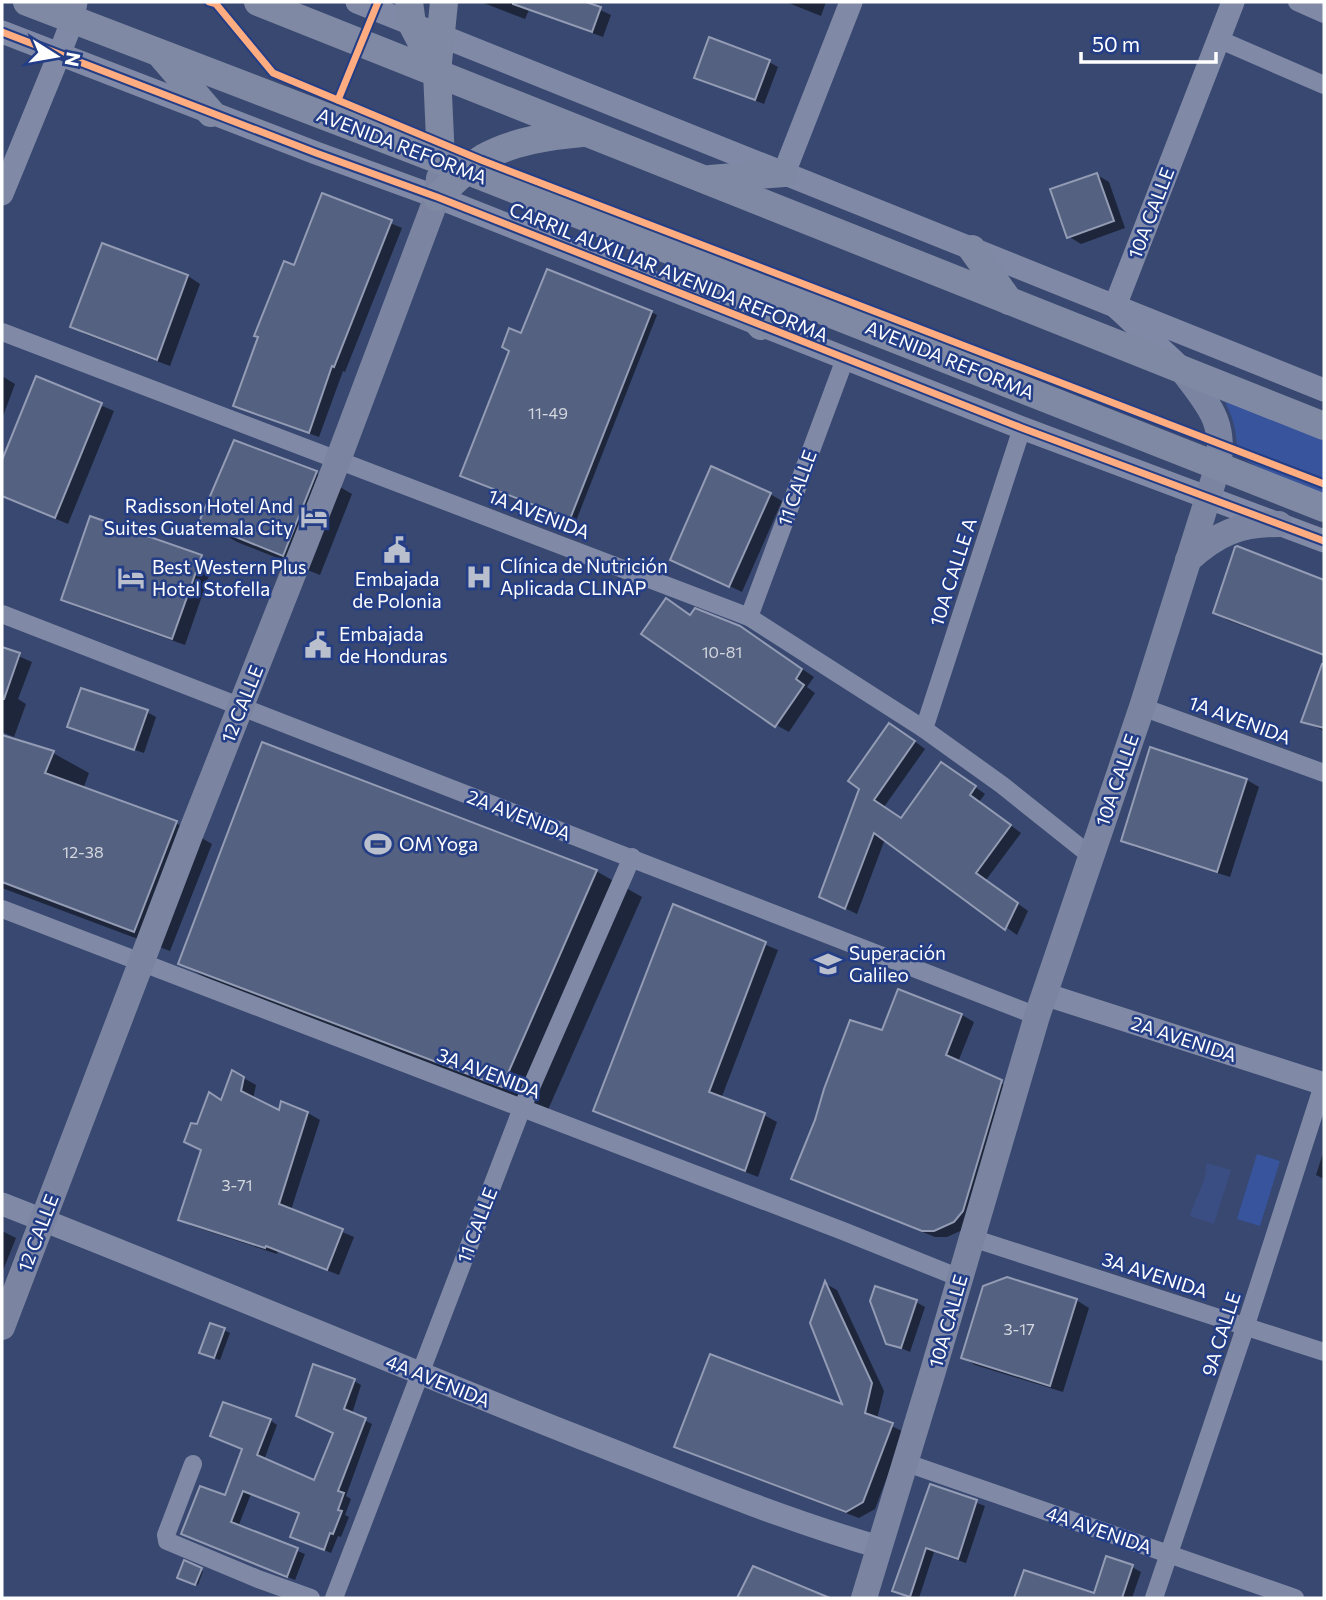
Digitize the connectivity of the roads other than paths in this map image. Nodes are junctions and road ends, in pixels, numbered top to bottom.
1 (27, 2) edge
2 (258, 2) edge
3 (357, 2) edge
4 (444, 2) edge
5 (851, 2) edge
6 (1233, 2) edge
7 (1297, 2) edge
8 (75, 10) edge
9 (411, 13) edge
10 (1324, 14) edge
11 (2, 32) edge
12 (441, 36) junction
13 (1219, 39) junction
14 (372, 47) junction
15 (160, 53) junction
16 (59, 55) junction
17 (437, 72) junction
18 (1324, 85) edge
19 (211, 113) junction
20 (585, 132) junction
21 (441, 161) junction
22 (468, 171) junction
23 (784, 173) junction
24 (703, 180) junction
25 (2, 194) edge
26 (437, 197) junction
27 (972, 249) junction
28 (706, 264) junction
29 (1009, 301) junction
30 (1115, 306) junction
31 (761, 326) junction
32 (2, 332) edge
33 (845, 359) junction
34 (1183, 370) junction
35 (1324, 390) edge
36 (1324, 426) edge
37 (1023, 428) junction
38 (338, 460) junction
39 (1218, 466) junction
40 (1207, 497) junction
41 (1324, 508) edge
42 (1279, 524) junction
43 (1324, 541) edge
44 (1188, 560) junction
45 (2, 614) edge
46 (749, 617) junction
47 (1142, 707) junction
48 (241, 708) junction
49 (924, 729) junction
50 (1324, 773) edge
51 (1091, 856) junction
52 (632, 857) junction
53 (2, 909) edge
54 (142, 963) junction
55 (1040, 1005) junction
56 (1324, 1083) edge
57 (522, 1108) junction
58 (2, 1204) edge
59 (43, 1220) junction
60 (972, 1238) junction
61 (960, 1278) junction
62 (2, 1327) edge
63 (1245, 1327) junction
64 (1324, 1352) edge
65 (420, 1374) junction
66 (904, 1462) junction
67 (192, 1464) dead end
68 (879, 1547) junction
69 (1168, 1555) junction
70 (311, 1598) edge
71 (334, 1598) edge
72 (864, 1598) edge
73 (1154, 1598) edge
74 (1295, 1598) edge

1 - 8 main road, AVENIDA REFORMA
2 - 14 main road
3 - 9 street
4 - 12 main road, 12 CALLE
5 - 23 street
6 - 13 street, 10A CALLE
7 - 10 street
8 - 15 main road, AVENIDA REFORMA
8 - 16 street
9 - 12 street
9 - 14 main road
9 - 17 main road, 12 CALLE
11 - 16 street, CARRIL AUXILIAR AVENIDA REFORMA
12 - 17 main road, 12 CALLE
12 - 23 street
13 - 18 street
13 - 30 street, 10A CALLE
14 - 17 main road
15 - 19 main road
15 - 21 main road, AVENIDA REFORMA
16 - 19 street, CARRIL AUXILIAR AVENIDA REFORMA
16 - 25 street
17 - 20 main road
17 - 21 main road, 12 CALLE
19 - 26 street, CARRIL AUXILIAR AVENIDA REFORMA
20 - 22 main road
20 - 24 main road
21 - 22 main road, AVENIDA REFORMA
21 - 26 main road, 12 CALLE
22 - 26 main road
22 - 28 main road, AVENIDA REFORMA
23 - 24 main road
23 - 27 street
24 - 29 main road
26 - 31 street, CARRIL AUXILIAR AVENIDA REFORMA
26 - 38 main road, 12 CALLE
27 - 29 main road
27 - 30 street
28 - 31 main road
28 - 39 main road, AVENIDA REFORMA
29 - 34 main road
30 - 34 street, 10A CALLE
30 - 35 street
31 - 33 street, CARRIL AUXILIAR AVENIDA REFORMA
32 - 38 street, 1A AVENIDA
33 - 37 street, CARRIL AUXILIAR AVENIDA REFORMA
33 - 46 street, 11 CALLE
34 - 36 main road
34 - 39 main road, 10A CALLE
37 - 40 street, CARRIL AUXILIAR AVENIDA REFORMA
37 - 49 street, 10A CALLE A
38 - 46 street, 1A AVENIDA
38 - 48 main road, 12 CALLE
39 - 40 main road, 10A CALLE
39 - 41 main road, AVENIDA REFORMA
40 - 42 street, CARRIL AUXILIAR AVENIDA REFORMA
40 - 44 main road, 10A CALLE
42 - 43 street, CARRIL AUXILIAR AVENIDA REFORMA
42 - 44 main road
44 - 47 main road, 10A CALLE
45 - 48 street, 2A AVENIDA
46 - 49 street, 1A AVENIDA
47 - 50 street, 1A AVENIDA
47 - 51 main road, 10A CALLE
48 - 52 street, 2A AVENIDA
48 - 54 main road, 12 CALLE
49 - 51 street, 1A AVENIDA
51 - 55 main road, 10A CALLE
52 - 55 street, 2A AVENIDA
52 - 57 street, 11 CALLE
53 - 54 street, 3A AVENIDA
54 - 57 street, 3A AVENIDA
54 - 59 main road, 12 CALLE
55 - 56 street, 2A AVENIDA
55 - 60 main road, 10A CALLE
56 - 63 street, 9A CALLE
57 - 61 street, 3A AVENIDA
57 - 65 street, 11 CALLE
58 - 59 street, 4A AVENIDA
59 - 62 main road, 12 CALLE
59 - 65 street, 4A AVENIDA
60 - 61 main road, 10A CALLE
60 - 63 street, 3A AVENIDA
61 - 66 main road, 10A CALLE
63 - 64 street, 3A AVENIDA
63 - 69 street, 9A CALLE
65 - 68 street, 4A AVENIDA
65 - 71 street, 11 CALLE
66 - 68 main road, 10A CALLE
66 - 69 street, 4A AVENIDA
67 - 70 street
68 - 72 main road, 10A CALLE
69 - 73 street, 9A CALLE
69 - 74 street, 4A AVENIDA

